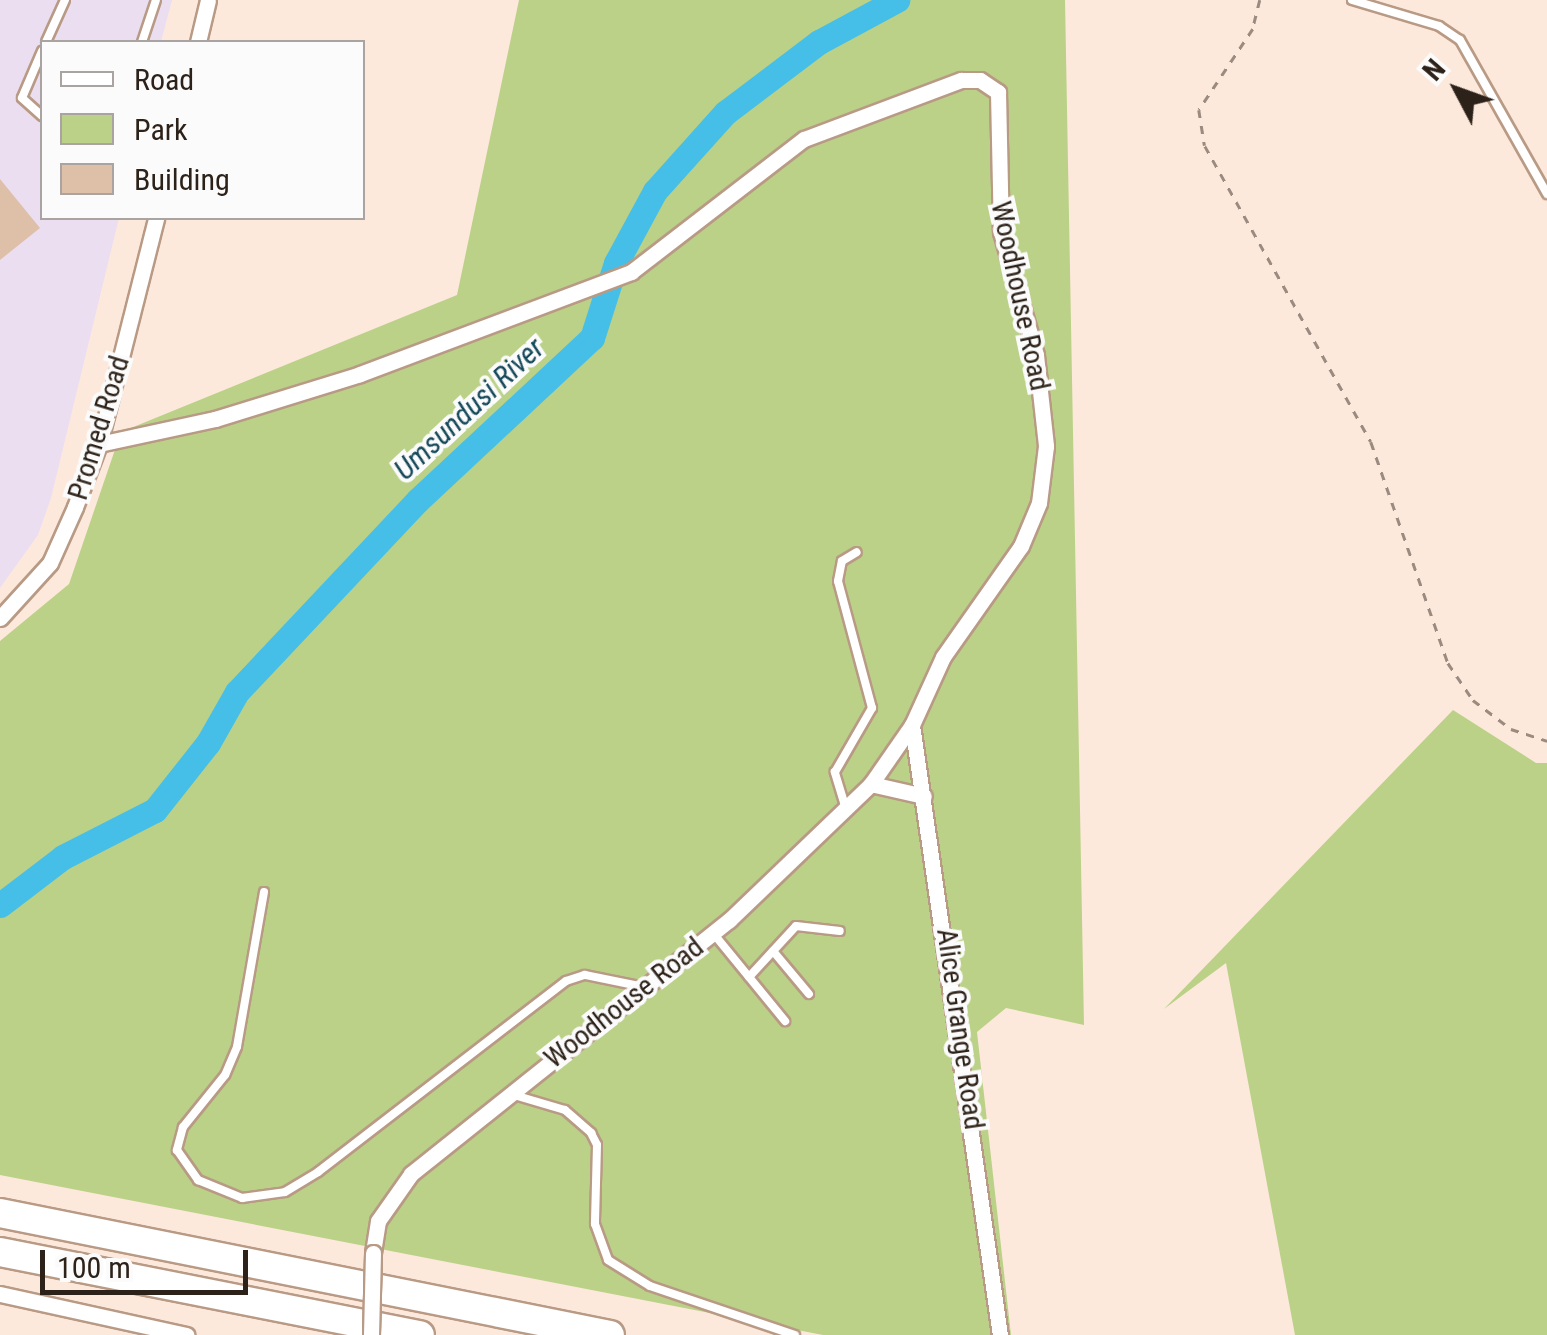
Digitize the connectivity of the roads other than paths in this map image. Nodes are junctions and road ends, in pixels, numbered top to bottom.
1 (66, 0) edge
2 (156, 0) edge
3 (208, 0) edge
4 (1352, 0) edge
5 (47, 40) edge
6 (143, 40) edge
7 (198, 40) edge
8 (40, 56) edge
9 (40, 114) edge
10 (1547, 194) edge
11 (155, 220) edge
12 (99, 444) junction
13 (857, 552) dead end
14 (0, 618) edge
15 (912, 724) junction
16 (871, 784) junction
17 (924, 796) junction
18 (846, 809) junction
19 (264, 892) dead end
20 (840, 931) dead end
21 (713, 932) junction
22 (773, 951) junction
23 (749, 977) junction
24 (644, 987) junction
25 (809, 994) dead end
26 (785, 1021) dead end
27 (509, 1094) junction
28 (0, 1213) edge
29 (0, 1252) edge
30 (0, 1294) edge
31 (168, 1333) edge
32 (187, 1335) edge
33 (370, 1335) edge
34 (420, 1335) edge
35 (610, 1335) edge
36 (795, 1335) edge
37 (1000, 1335) edge

1 - 5 lane
2 - 6 lane
3 - 7 street
4 - 10 lane
8 - 9 lane
11 - 12 street, Promed Road
12 - 14 street, Promed Road
12 - 15 street, Woodhouse Road
13 - 18 lane
15 - 16 street, Woodhouse Road
15 - 17 street, Alice Grange Road
16 - 17 street
16 - 18 street, Woodhouse Road
17 - 37 street, Alice Grange Road
18 - 21 street, Woodhouse Road
19 - 24 lane
20 - 22 lane
21 - 23 lane
21 - 24 street, Woodhouse Road
22 - 23 lane
22 - 25 lane
23 - 26 lane
24 - 27 street, Woodhouse Road
27 - 33 street, Woodhouse Road, bridge
27 - 36 lane
28 - 35 highway
29 - 34 highway
30 - 31 street
31 - 32 street

